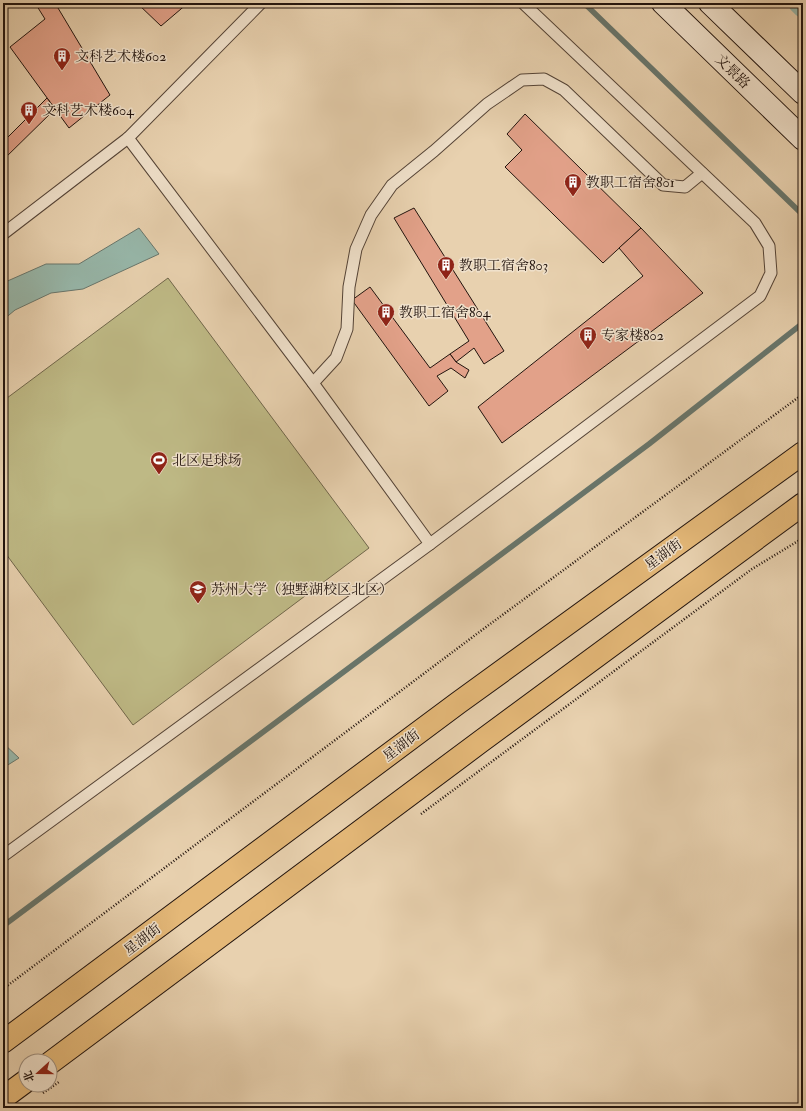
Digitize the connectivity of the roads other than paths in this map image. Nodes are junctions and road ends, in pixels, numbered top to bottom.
1 (261, 3) edge
2 (523, 3) edge
3 (663, 3) edge
4 (710, 3) edge
5 (803, 93) edge
6 (128, 138) junction
7 (803, 139) edge
8 (702, 172) junction
9 (3, 234) edge
10 (313, 384) junction
11 (803, 453) edge
12 (803, 504) edge
13 (430, 544) junction
14 (3, 856) edge
15 (3, 1042) edge
16 (58, 1069) edge
17 (18, 1087) edge
18 (3, 1098) edge

1 - 6 lane
2 - 8 lane
3 - 7 main road, 文景路
4 - 5 main road
6 - 9 lane
6 - 10 lane
8 - 10 lane
8 - 13 lane
10 - 13 lane
11 - 15 main road, 星湖街
12 - 16 main road
13 - 14 lane
17 - 18 main road

